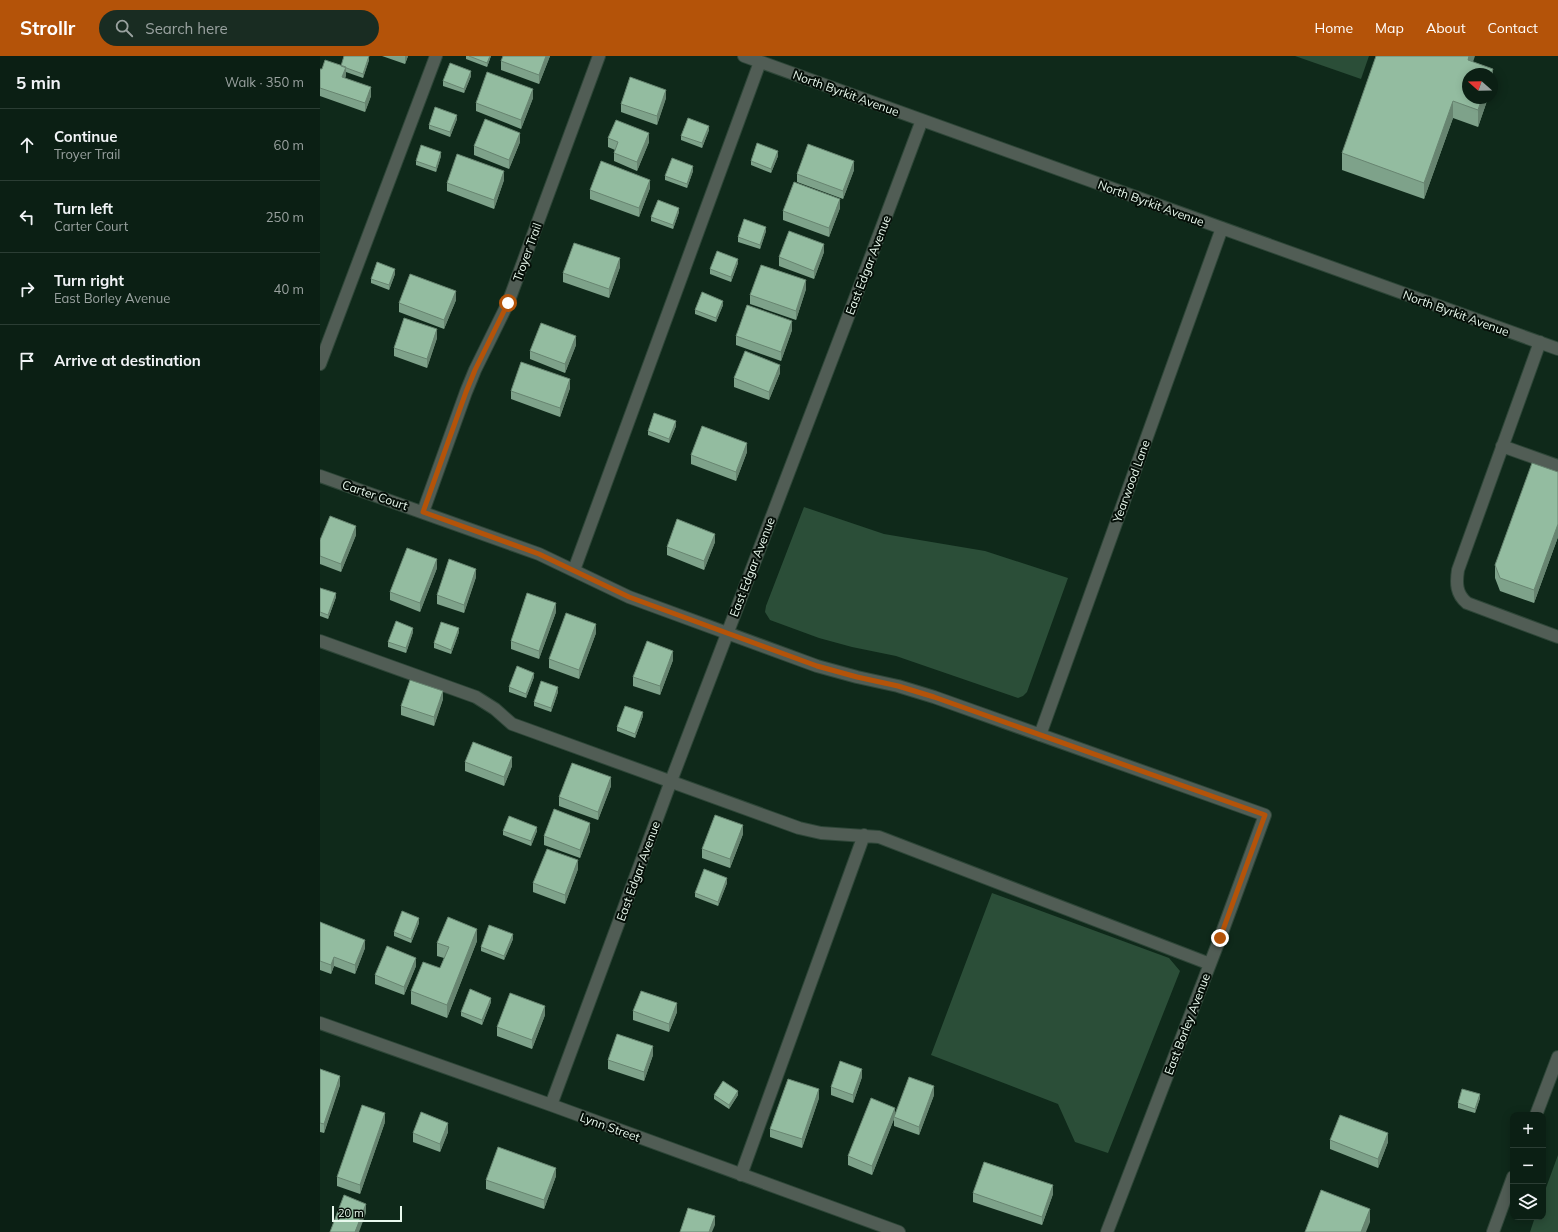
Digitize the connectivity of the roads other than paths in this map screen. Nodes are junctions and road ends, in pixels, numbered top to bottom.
1 (436, 56) edge
2 (599, 56) edge
3 (744, 56) edge
4 (760, 62) junction
5 (922, 120) junction
6 (1222, 228) junction
7 (1540, 342) junction
8 (1558, 349) edge
9 (320, 364) edge
10 (1502, 446) junction
11 (1558, 466) edge
12 (320, 476) edge
13 (423, 512) junction
14 (574, 570) junction
15 (728, 632) junction
16 (1558, 637) edge
17 (320, 641) edge
18 (1040, 735) junction
19 (672, 781) junction
20 (1265, 815) joint
21 (864, 835) junction
22 (1210, 964) junction
23 (320, 1023) edge
24 (1558, 1057) edge
25 (551, 1105) junction
26 (1537, 1112) edge
27 (742, 1175) junction
28 (1510, 1184) edge
29 (899, 1232) edge
30 (1107, 1232) edge
31 (1493, 1232) edge

1 - 9 street
2 - 13 street, Troyer Trail
3 - 4 street, North Byrkit Avenue
4 - 5 street, North Byrkit Avenue
4 - 14 street
5 - 6 street, North Byrkit Avenue
5 - 15 street, East Edgar Avenue
6 - 7 street, North Byrkit Avenue
6 - 18 street, Yearwood Lane
7 - 8 street, North Byrkit Avenue
7 - 10 street
10 - 11 street
10 - 16 street
12 - 13 street, Carter Court
13 - 14 street, Carter Court
14 - 15 street, Carter Court
15 - 18 street, Carter Court
15 - 19 street, East Edgar Avenue
17 - 19 street
18 - 20 street, Carter Court
19 - 21 street
19 - 25 street, East Edgar Avenue
20 - 22 street, East Borley Avenue
21 - 22 street
21 - 27 street
22 - 30 street, East Borley Avenue
23 - 25 street, Lynn Street
24 - 26 street
25 - 27 street, Lynn Street
27 - 29 street, Lynn Street
28 - 31 street

